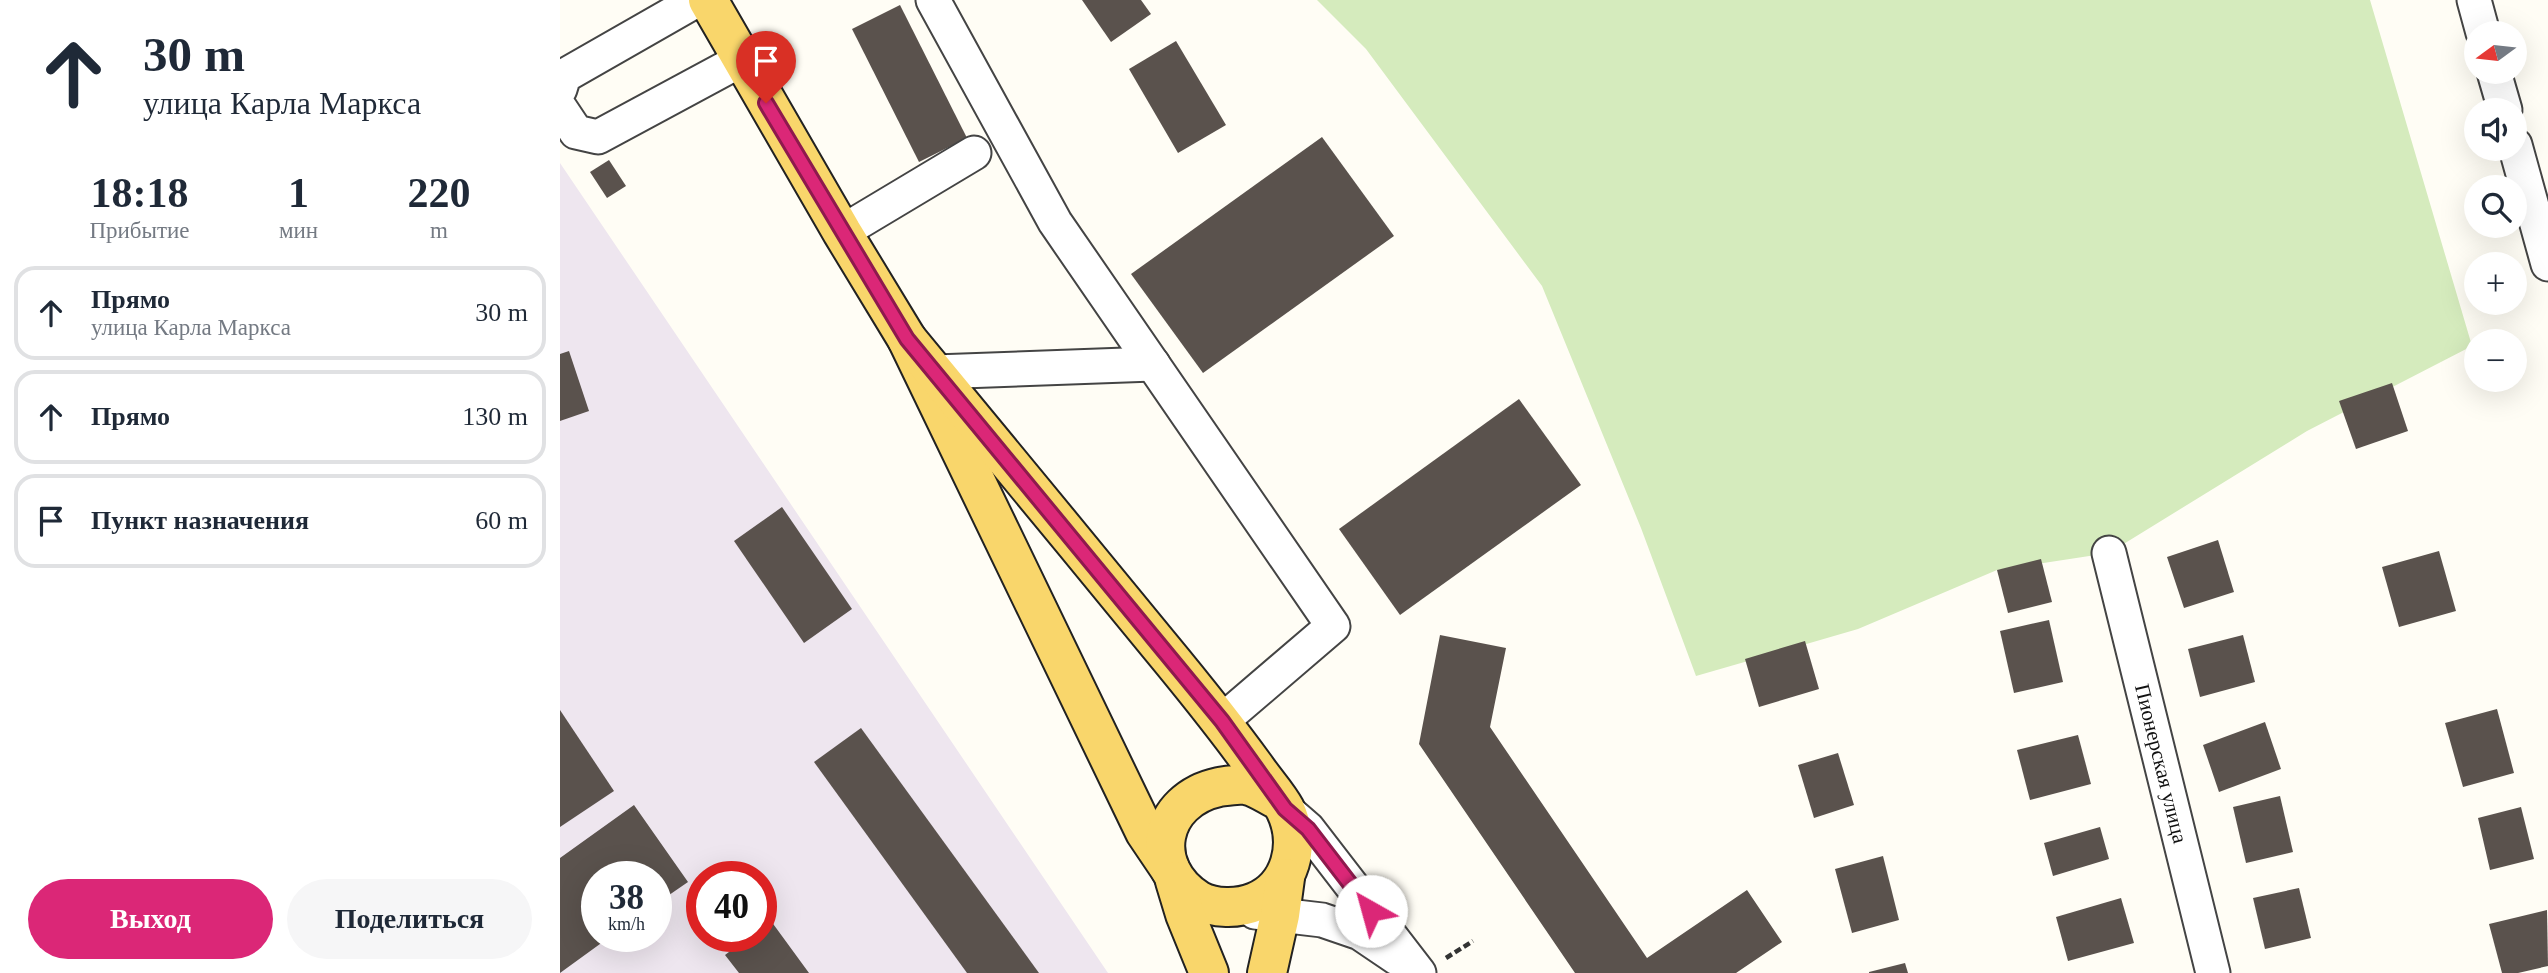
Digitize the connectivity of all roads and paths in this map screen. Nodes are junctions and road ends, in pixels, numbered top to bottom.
1 (697, 0) edge
2 (708, 0) edge
3 (933, 0) edge
4 (2474, 0) edge
5 (2480, 21) edge
6 (741, 60) junction
7 (560, 89) edge
8 (560, 108) edge
9 (974, 153) dead end
10 (2519, 161) edge
11 (842, 232) junction
12 (2548, 264) edge
13 (907, 339) junction
14 (1153, 364) junction
15 (935, 372) junction
16 (2109, 553) dead end
17 (1222, 721) junction
18 (1282, 805) junction
19 (1172, 875) junction
20 (1282, 896) junction
21 (1473, 941) dead end
22 (1427, 969) edge
23 (1209, 973) edge
24 (1267, 973) edge
25 (2213, 973) edge

1 - 7 street
2 - 6 main road
3 - 14 street
4 - 5 street
6 - 8 street
6 - 11 main road
9 - 11 street
10 - 12 street
11 - 13 main road
13 - 15 main road
13 - 19 main road
14 - 15 street
14 - 17 street
15 - 17 main road
16 - 25 street, Пионерская улица
17 - 18 main road
18 - 19 main road
18 - 20 main road
18 - 22 street
19 - 20 main road
19 - 23 main road
20 - 22 street
20 - 24 main road
21 - 22 path

